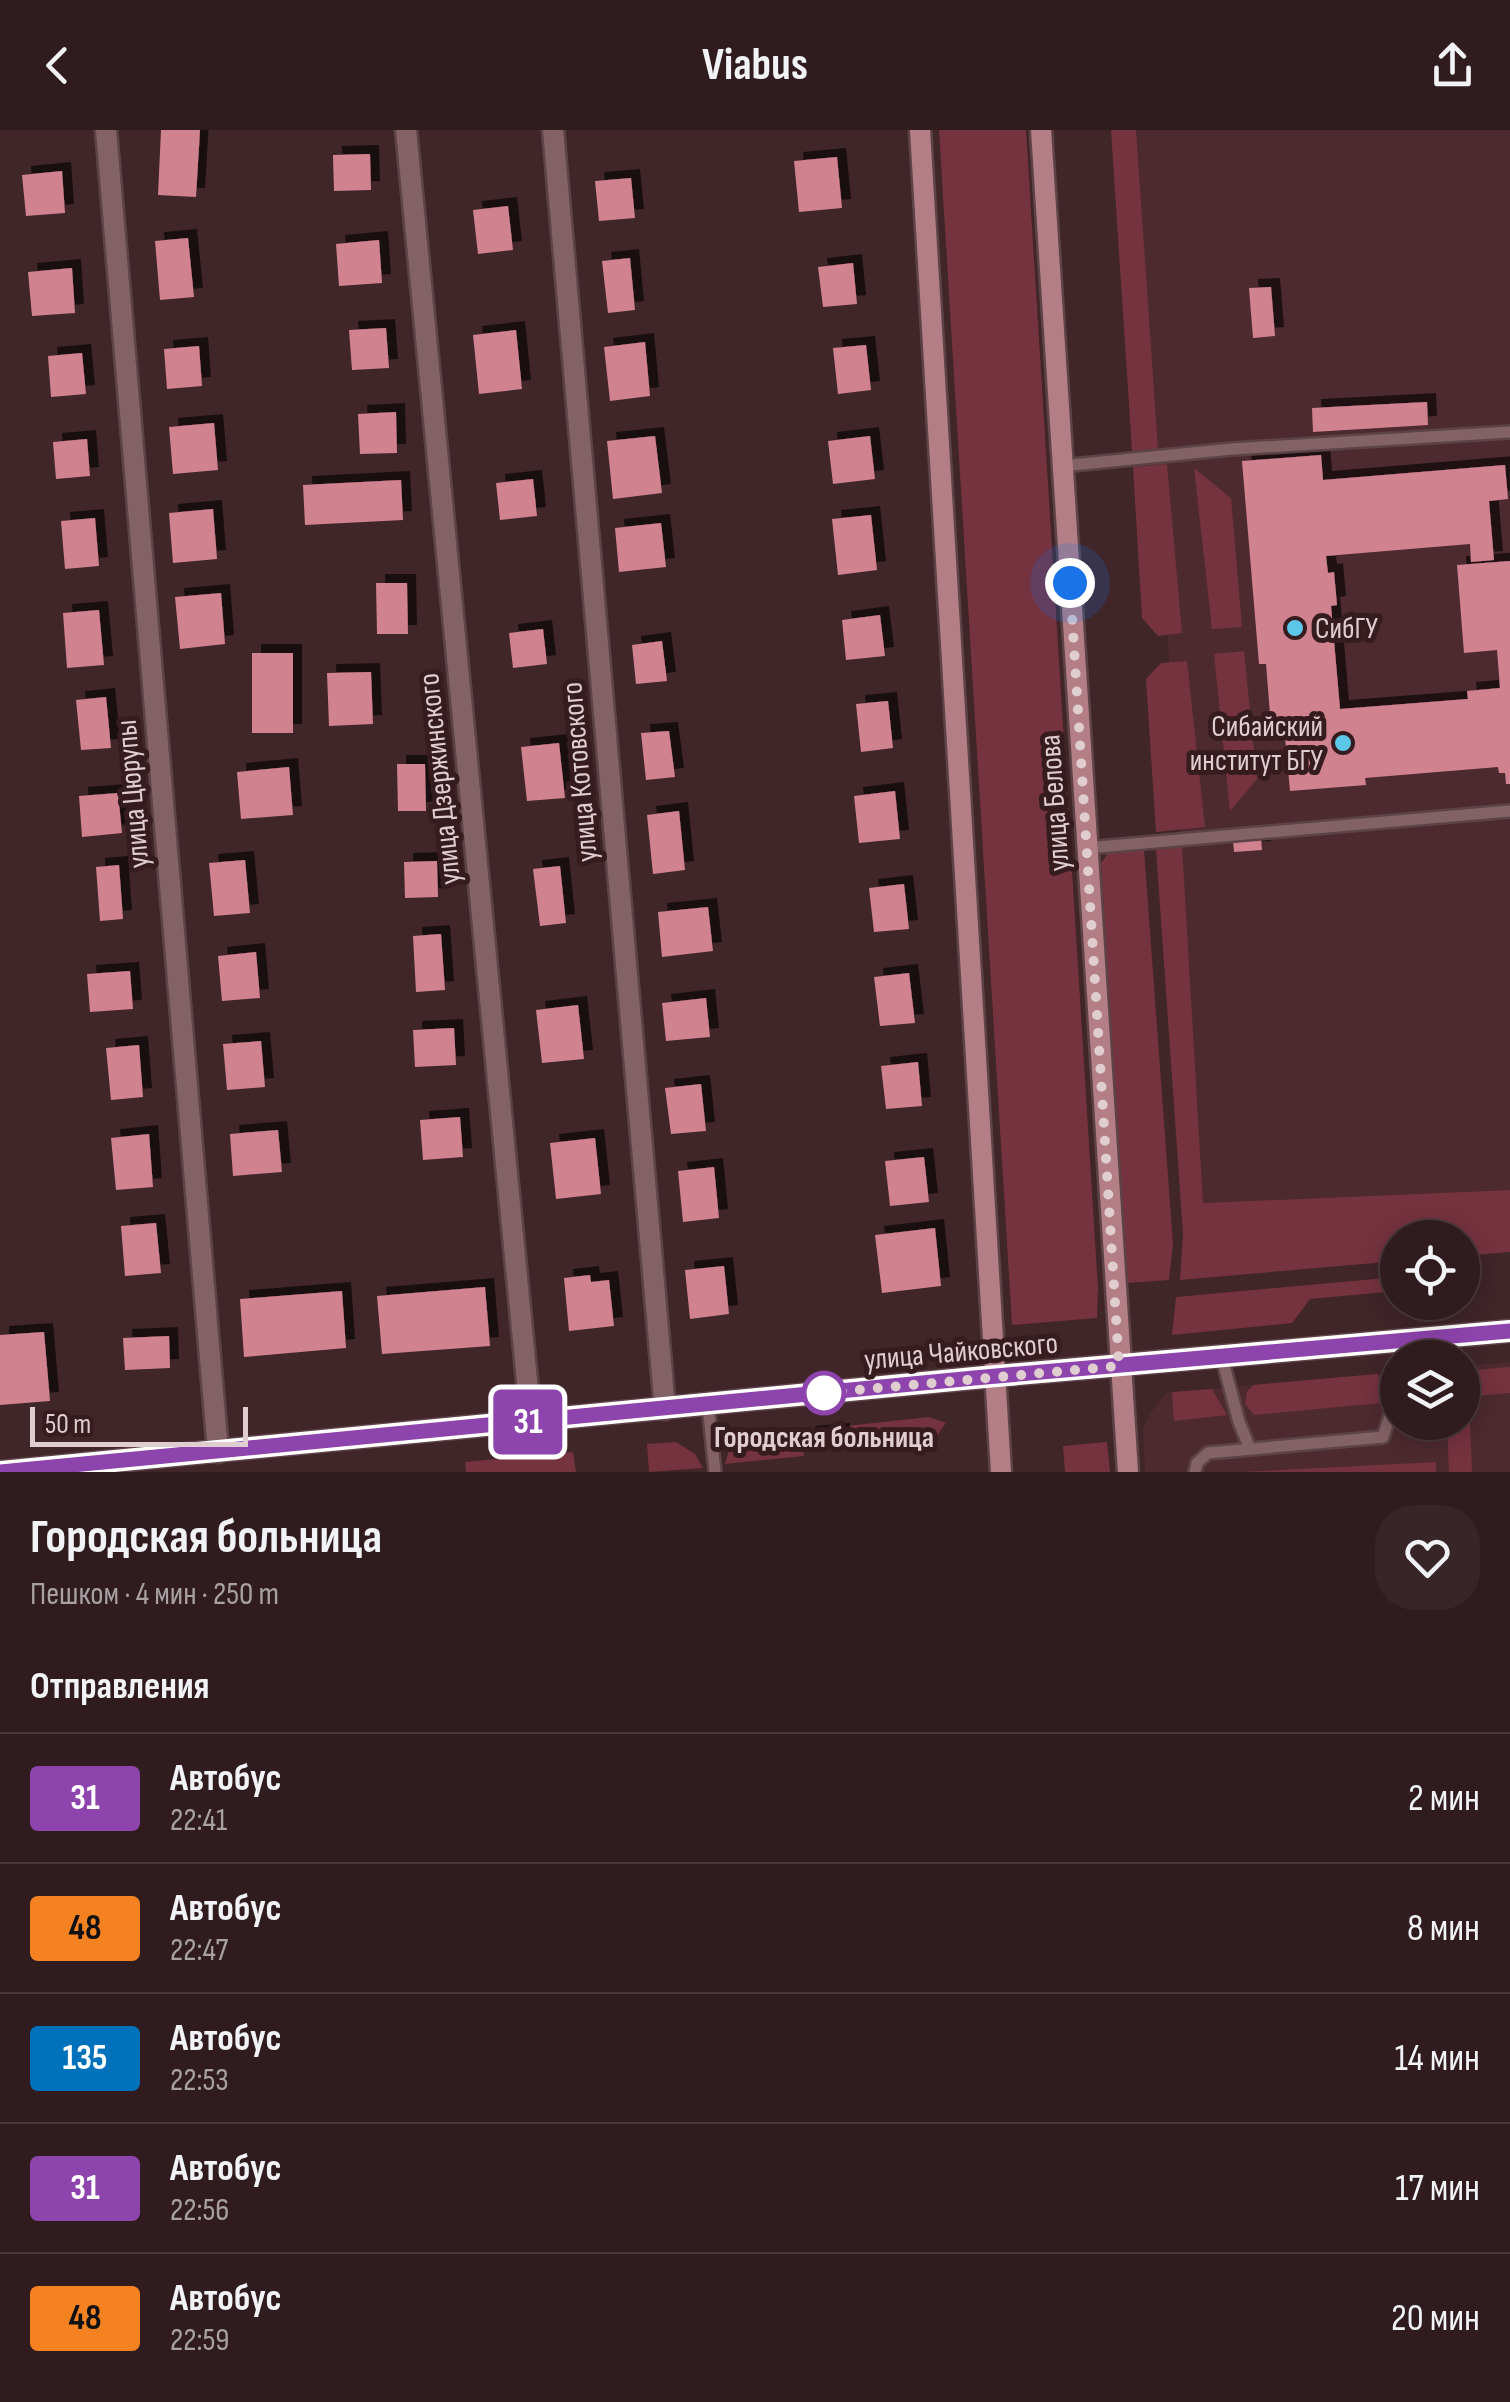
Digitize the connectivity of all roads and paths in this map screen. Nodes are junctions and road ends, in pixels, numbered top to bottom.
1 (106, 130) edge
2 (406, 130) edge
3 (553, 130) edge
4 (920, 130) edge
5 (1041, 130) edge
6 (1510, 432) edge
7 (1062, 466) junction
8 (1510, 810) edge
9 (1087, 848) junction
10 (1510, 1331) edge
11 (1455, 1340) edge
12 (1380, 1350) edge
13 (1222, 1358) junction
14 (1119, 1366) junction
15 (994, 1376) junction
16 (708, 1405) junction
17 (665, 1409) junction
18 (531, 1422) junction
19 (1380, 1437) edge
20 (1250, 1449) junction
21 (210, 1459) edge
22 (0, 1472) edge
23 (714, 1472) edge
24 (1001, 1472) edge
25 (1128, 1472) edge
26 (1195, 1472) edge

1 - 21 street, улица Цюрупы
2 - 18 street, улица Дзержинского
3 - 17 street, улица Котовского
4 - 15 main road
5 - 7 main road, улица Белова
6 - 7 lane
7 - 9 main road, улица Белова
8 - 9 lane
9 - 14 main road, улица Белова
10 - 11 main road, улица Чайковского
12 - 13 main road, улица Чайковского
13 - 14 main road, улица Чайковского
13 - 20 lane
14 - 15 main road, улица Чайковского
14 - 25 main road, улица Белова
15 - 16 main road, улица Чайковского
15 - 24 main road
16 - 17 main road, улица Чайковского
16 - 23 lane
17 - 18 main road, улица Чайковского
18 - 21 main road, улица Чайковского
19 - 20 lane
20 - 26 lane
21 - 22 main road, улица Чайковского

